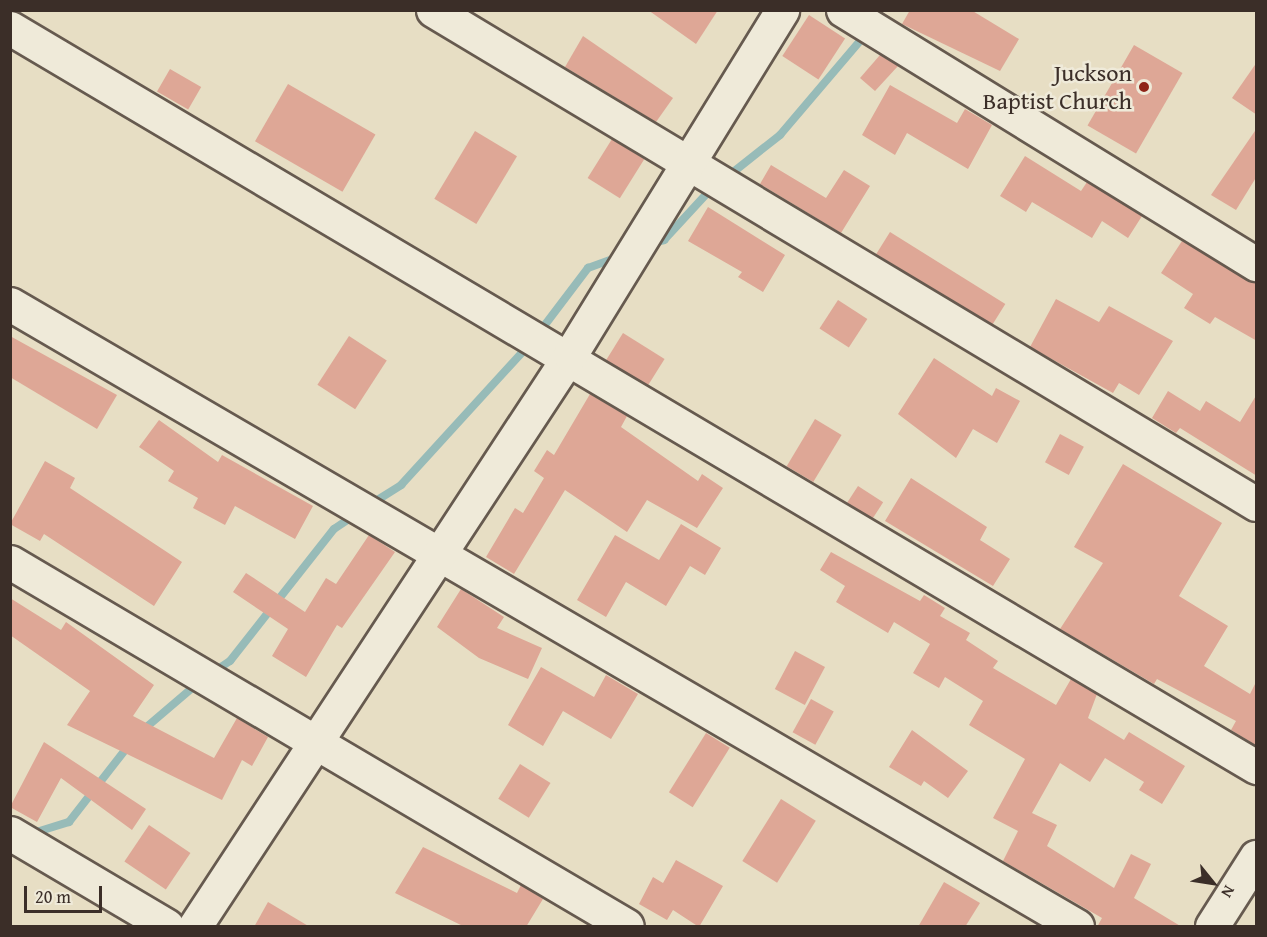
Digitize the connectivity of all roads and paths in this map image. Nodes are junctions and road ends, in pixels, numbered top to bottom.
1 (433, 10) edge
2 (782, 10) edge
3 (859, 20) edge
4 (10, 28) edge
5 (696, 168) junction
6 (1257, 264) edge
7 (10, 304) edge
8 (564, 352) junction
9 (1257, 504) edge
10 (439, 555) junction
11 (10, 562) edge
12 (315, 744) junction
13 (1257, 767) edge
14 (10, 833) edge
15 (1257, 857) edge
16 (167, 927) edge
17 (195, 927) edge
18 (627, 927) edge
19 (1077, 927) edge
20 (1212, 927) edge

1 - 5 street
2 - 5 street
3 - 6 street
4 - 8 street
5 - 8 street
5 - 9 street
7 - 10 street
8 - 10 street
8 - 13 street
10 - 12 street
10 - 19 street
11 - 12 street
12 - 17 street
12 - 18 street
14 - 16 street
15 - 20 street

